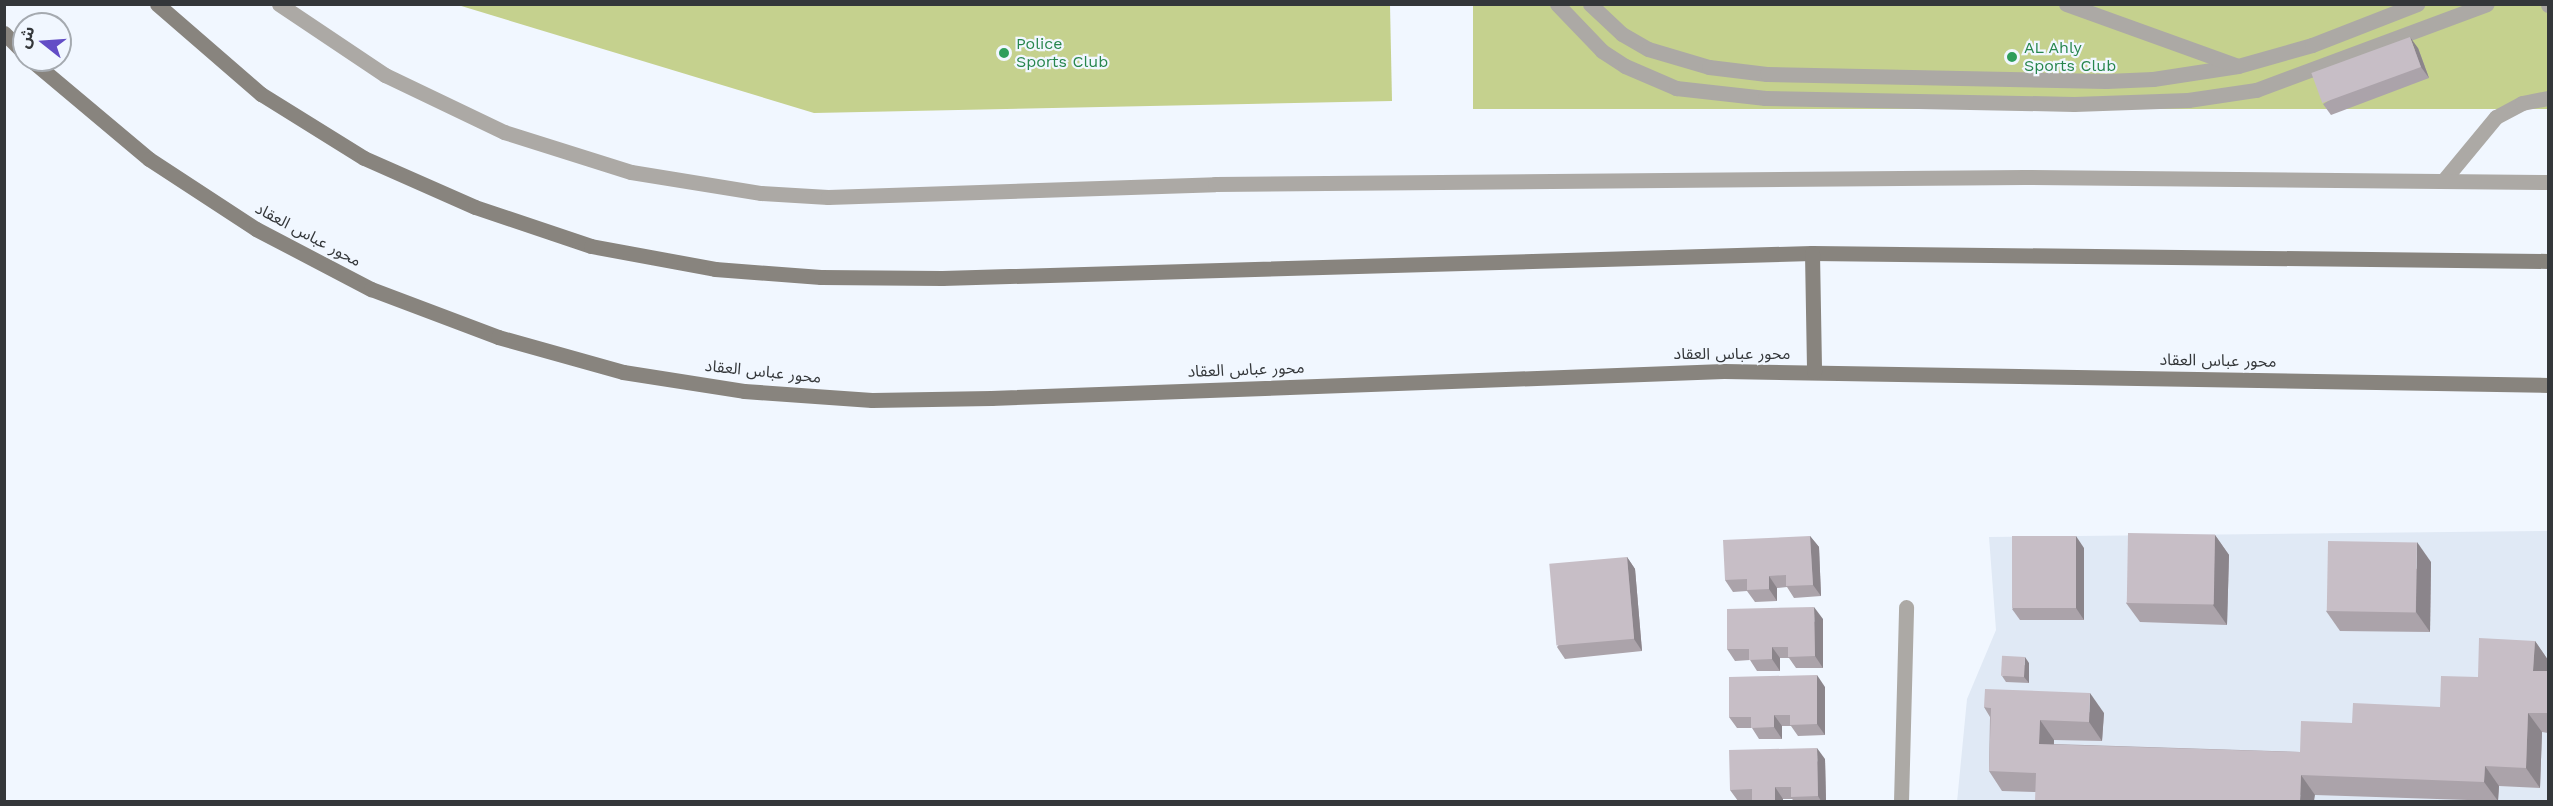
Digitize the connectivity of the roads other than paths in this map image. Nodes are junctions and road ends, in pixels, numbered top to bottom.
1 (157, 4) edge
2 (279, 4) edge
3 (1557, 4) edge
4 (1590, 4) edge
5 (2066, 4) edge
6 (2417, 4) edge
7 (2487, 4) edge
8 (2238, 66) junction
9 (45, 72) edge
10 (2548, 98) edge
11 (2443, 181) junction
12 (2548, 182) edge
13 (1812, 253) junction
14 (2548, 261) edge
15 (1814, 372) junction
16 (2548, 385) edge
17 (1906, 607) dead end
18 (1901, 801) edge

1 - 13 main road
2 - 11 street
3 - 7 street
4 - 8 street
5 - 8 street
6 - 8 street
9 - 15 main road, محور عباس العقاد
10 - 11 street
11 - 12 street
13 - 14 main road
13 - 15 main road
15 - 16 main road, محور عباس العقاد
17 - 18 street

